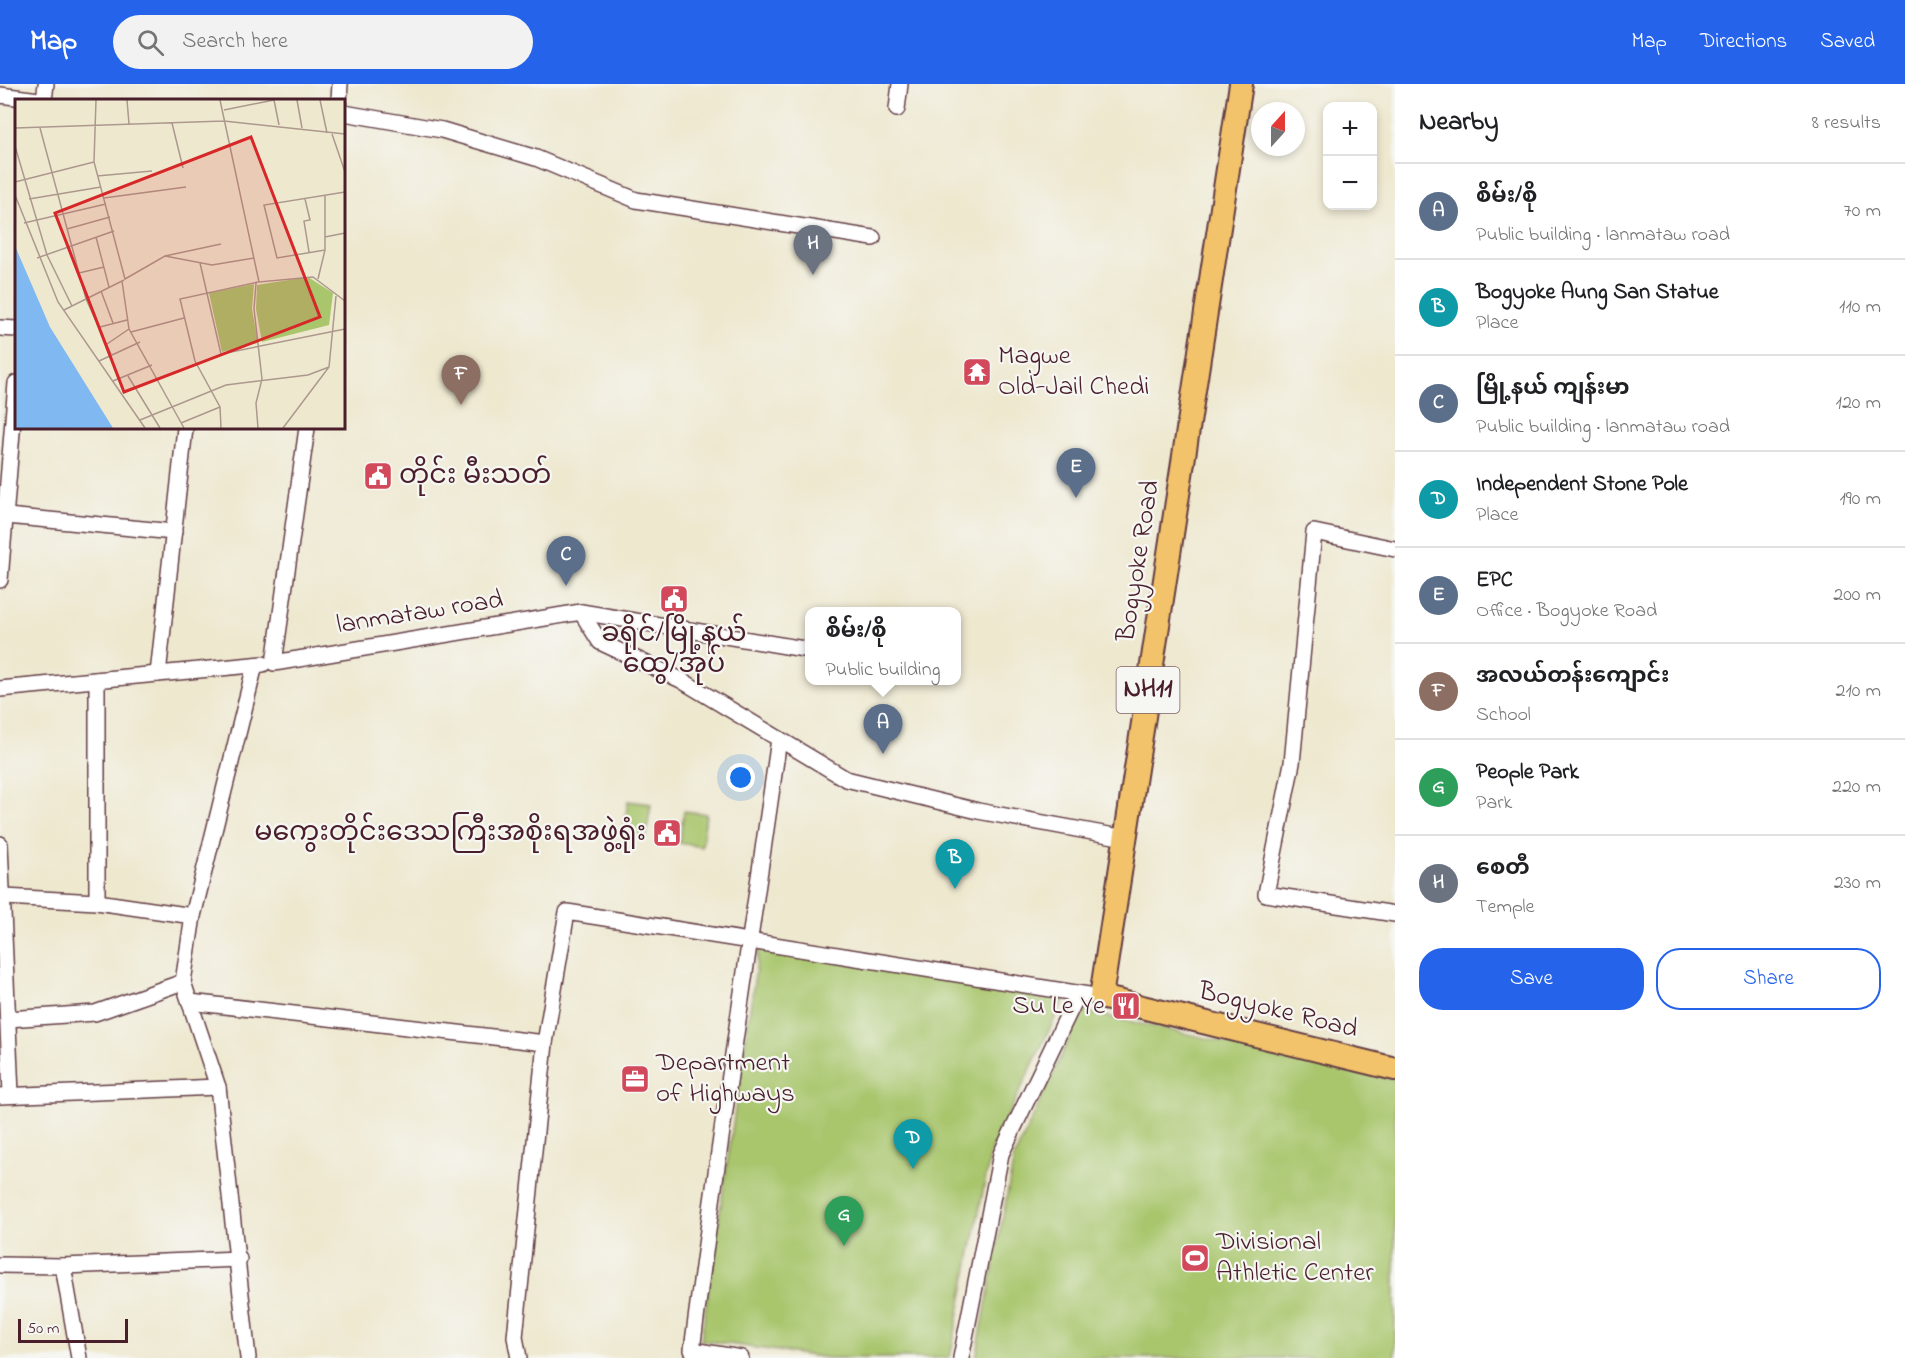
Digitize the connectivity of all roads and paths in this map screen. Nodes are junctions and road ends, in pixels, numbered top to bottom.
1 (46, 84) edge
2 (340, 84) edge
3 (900, 84) edge
4 (1241, 84) edge
5 (0, 95) edge
6 (31, 99) edge
7 (44, 99) edge
8 (339, 99) edge
9 (897, 109) dead end
10 (345, 113) edge
11 (873, 238) dead end
12 (0, 328) edge
13 (15, 329) edge
14 (15, 398) edge
15 (185, 429) edge
16 (307, 429) edge
17 (7, 516) junction
18 (174, 532) junction
19 (1395, 549) edge
20 (0, 580) edge
21 (580, 612) junction
22 (805, 649) edge
23 (274, 663) junction
24 (255, 665) junction
25 (158, 674) junction
26 (97, 680) junction
27 (0, 689) edge
28 (779, 739) junction
29 (1125, 838) junction
30 (0, 844) edge
31 (4, 897) junction
32 (97, 902) junction
33 (1395, 915) edge
34 (193, 916) junction
35 (750, 942) junction
36 (183, 982) junction
37 (1078, 994) junction
38 (1101, 997) junction
39 (190, 1002) junction
40 (8, 1019) junction
41 (545, 1043) junction
42 (1395, 1069) edge
43 (218, 1087) junction
44 (5, 1095) edge
45 (238, 1259) junction
46 (0, 1265) edge
47 (63, 1266) junction
48 (79, 1358) edge
49 (248, 1358) edge
50 (519, 1358) edge
51 (741, 1358) edge
52 (961, 1358) edge

1 - 7 street
2 - 8 street
3 - 9 street
4 - 29 highway, Bogyoke Road / NH11
5 - 6 street
10 - 11 street
12 - 13 street
14 - 17 street
15 - 18 street
16 - 23 street
17 - 18 street
17 - 20 street
18 - 25 street
19 - 33 street
21 - 22 street, lanmataw road
21 - 23 street, lanmataw road
21 - 28 street
23 - 24 street, lanmataw road
24 - 25 street, lanmataw road
24 - 34 street
25 - 26 street, lanmataw road
26 - 27 street, lanmataw road
26 - 32 street
28 - 29 street
28 - 35 street
29 - 38 highway, Bogyoke Road / NH11
30 - 31 street
31 - 32 street
31 - 40 street
32 - 34 street
34 - 36 street
35 - 37 street
35 - 41 street
35 - 51 street
36 - 39 street
36 - 40 street
37 - 38 street
37 - 52 street
38 - 42 highway, Bogyoke Road
39 - 41 street
39 - 43 street
40 - 44 street
41 - 50 street
43 - 44 street
43 - 45 street
45 - 47 street
45 - 49 street
46 - 47 street
47 - 48 street

